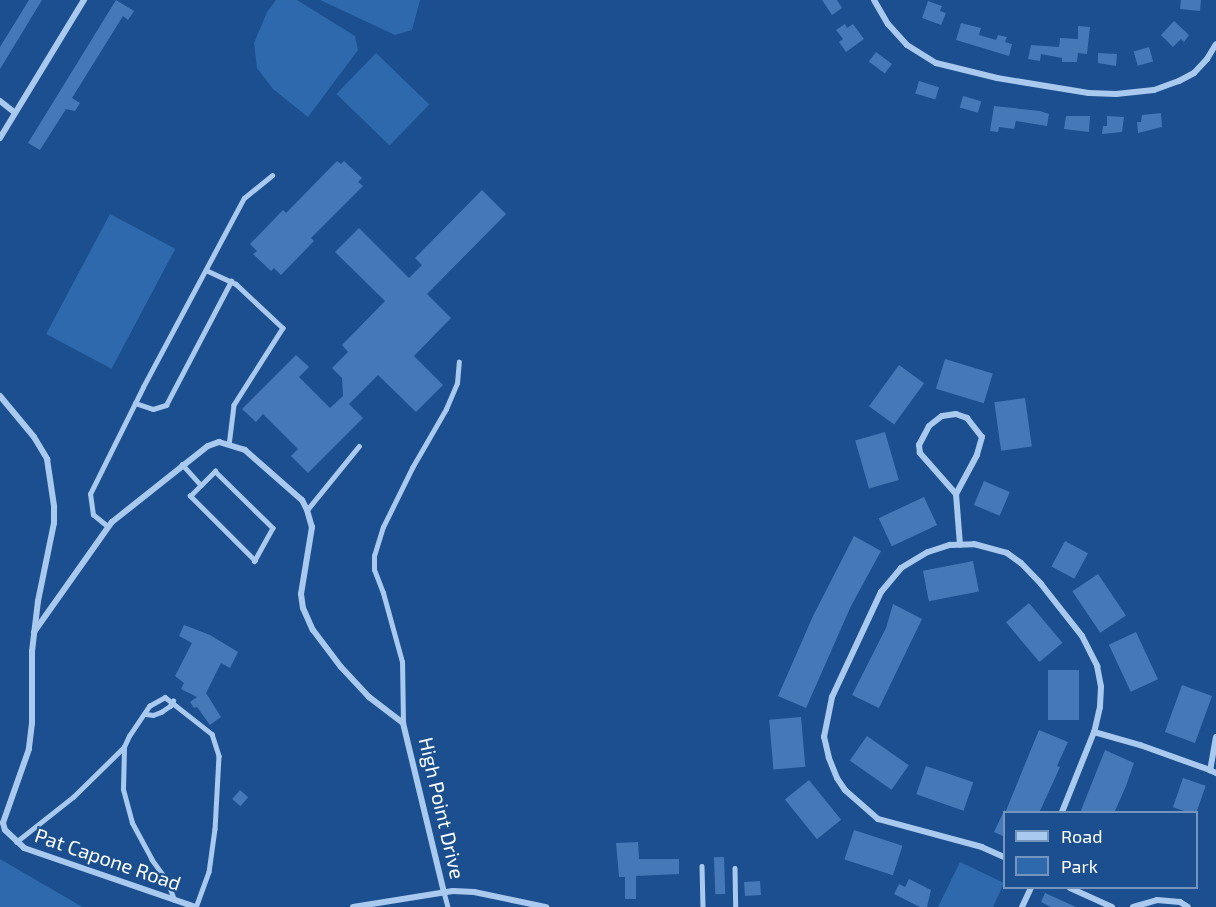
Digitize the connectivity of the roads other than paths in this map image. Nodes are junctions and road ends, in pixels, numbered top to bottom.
1 (84, 0) edge
2 (874, 0) edge
3 (1216, 44) edge
4 (0, 101) edge
5 (14, 112) junction
6 (0, 138) edge
7 (272, 175) dead end
8 (206, 270) junction
9 (231, 281) junction
10 (459, 362) dead end
11 (0, 396) edge
12 (135, 403) junction
13 (229, 444) junction
14 (359, 446) dead end
15 (182, 465) junction
16 (201, 485) junction
17 (956, 494) junction
18 (307, 510) junction
19 (108, 527) junction
20 (960, 544) junction
21 (34, 632) junction
22 (173, 701) junction
23 (146, 714) junction
24 (404, 723) junction
25 (1094, 732) junction
26 (1216, 737) edge
27 (124, 747) junction
28 (1213, 772) edge
29 (1063, 811) edge
30 (16, 843) junction
31 (1003, 856) edge
32 (702, 866) dead end
33 (735, 868) dead end
34 (1031, 889) edge
35 (1072, 889) edge
36 (444, 892) junction
37 (174, 900) junction
38 (196, 907) edge
39 (353, 907) edge
40 (448, 907) edge
41 (546, 907) edge
42 (703, 907) edge
43 (736, 907) edge
44 (1022, 907) edge
45 (1112, 907) edge
46 (1133, 907) edge
47 (1188, 907) edge

1 - 5 street
2 - 3 street
4 - 5 street
5 - 6 street
7 - 8 lane
8 - 9 lane
8 - 12 lane
9 - 12 lane
9 - 13 lane
10 - 24 lane
11 - 21 street, Pat Capone Road
12 - 19 lane
13 - 15 street
13 - 18 street
14 - 18 lane
15 - 16 lane
15 - 19 street
16 - 16 lane
17 - 17 street
17 - 20 street
18 - 24 street, High Point Drive
19 - 21 street
20 - 25 street
20 - 31 street
21 - 30 street, Pat Capone Road
22 - 23 lane
22 - 23 lane
22 - 38 lane
23 - 27 lane
24 - 36 street, High Point Drive
25 - 28 street
25 - 29 street
26 - 28 street
27 - 30 lane
27 - 37 lane
30 - 37 street, Pat Capone Road
32 - 42 lane
33 - 43 lane
34 - 44 street
35 - 45 street
36 - 39 street
36 - 40 lane
36 - 41 street
37 - 38 street, Pat Capone Road
46 - 47 street

